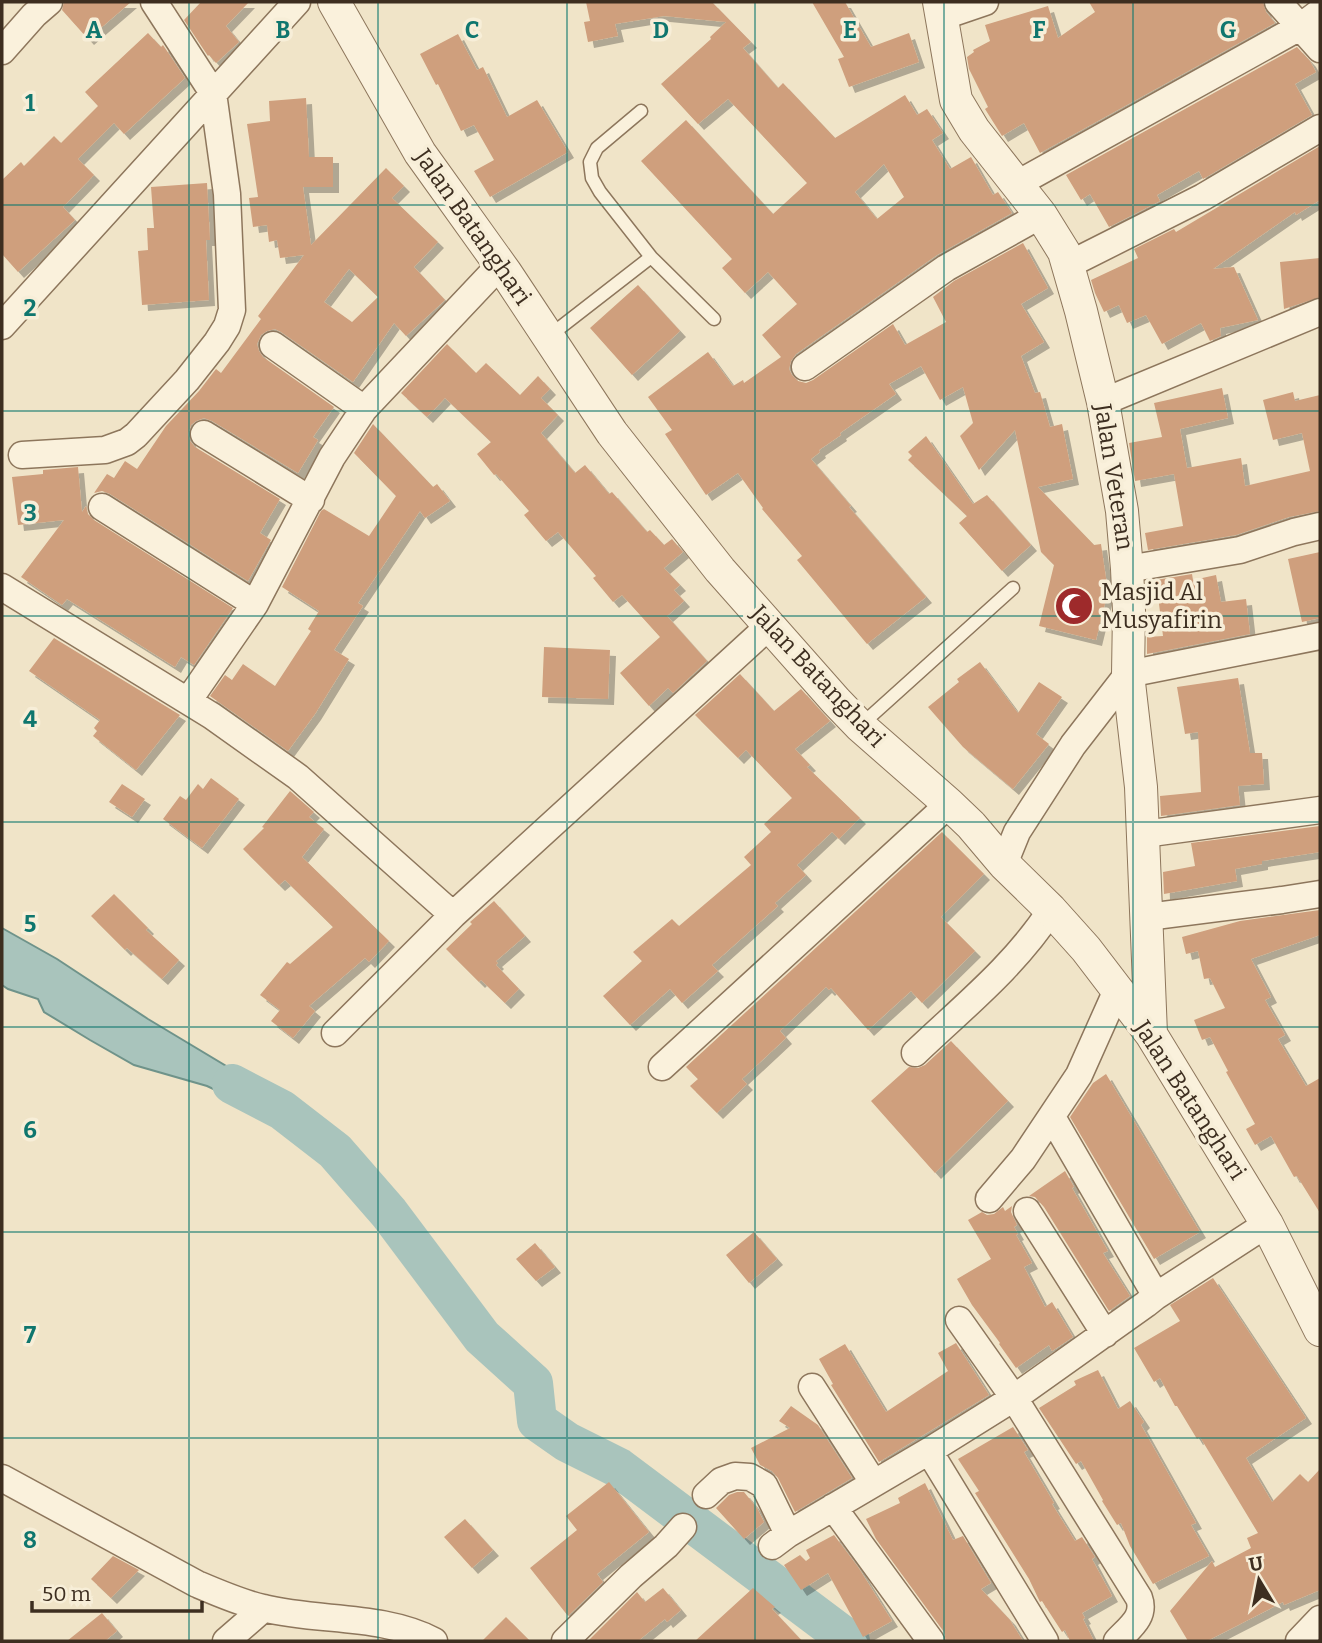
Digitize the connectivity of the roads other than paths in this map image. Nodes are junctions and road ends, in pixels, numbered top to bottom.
1 (49, 2) edge
2 (154, 2) edge
3 (297, 2) edge
4 (334, 2) edge
5 (985, 2) edge
6 (1278, 2) edge
7 (940, 9) edge
8 (1310, 20) edge
9 (1320, 49) edge
10 (2, 51) edge
11 (213, 93) junction
12 (641, 111) dead end
13 (1320, 128) edge
14 (1017, 184) junction
15 (1041, 215) junction
16 (652, 257) junction
17 (500, 265) junction
18 (1068, 265) junction
19 (1320, 312) edge
20 (714, 319) dead end
21 (2, 326) edge
22 (548, 337) junction
23 (273, 345) dead end
24 (805, 367) dead end
25 (1103, 402) junction
26 (364, 408) junction
27 (204, 434) dead end
28 (22, 455) dead end
29 (311, 500) junction
30 (102, 507) dead end
31 (1320, 526) edge
32 (1127, 569) junction
33 (2, 587) edge
34 (1013, 588) dead end
35 (255, 604) junction
36 (769, 626) junction
37 (1320, 636) edge
38 (1128, 674) junction
39 (188, 701) junction
40 (860, 726) junction
41 (949, 804) junction
42 (1320, 810) edge
43 (1143, 834) junction
44 (1004, 864) junction
45 (1320, 894) edge
46 (1051, 910) junction
47 (453, 915) junction
48 (1147, 917) junction
49 (1117, 990) junction
50 (335, 1033) dead end
51 (1151, 1034) junction
52 (915, 1053) dead end
53 (662, 1067) dead end
54 (1052, 1117) junction
55 (989, 1199) dead end
56 (1027, 1211) dead end
57 (1267, 1224) junction
58 (1156, 1296) junction
59 (1316, 1310) edge
60 (959, 1320) dead end
61 (1105, 1334) junction
62 (812, 1387) dead end
63 (1014, 1398) junction
64 (929, 1451) junction
65 (2, 1478) edge
66 (873, 1482) junction
67 (706, 1495) dead end
68 (833, 1507) junction
69 (683, 1527) dead end
70 (264, 1608) junction
71 (1320, 1619) edge
72 (226, 1641) edge
73 (434, 1641) edge
74 (565, 1641) edge
75 (931, 1641) edge
76 (1046, 1641) edge
77 (1117, 1641) edge
78 (1299, 1641) edge

1 - 10 street
2 - 11 street
3 - 11 street
4 - 17 street, Jalan Batanghari
5 - 7 street
6 - 8 street
7 - 14 street, Jalan Veteran
8 - 9 street
8 - 14 street
11 - 21 street
11 - 28 street
12 - 16 lane
13 - 18 street
14 - 15 street, Jalan Veteran
15 - 18 street, Jalan Veteran
15 - 24 street
16 - 20 lane
16 - 22 lane
17 - 22 street, Jalan Batanghari
17 - 26 street
18 - 25 street, Jalan Veteran
19 - 25 street
22 - 36 street, Jalan Batanghari
23 - 26 street
25 - 32 street, Jalan Veteran
26 - 29 street
27 - 29 street
29 - 35 street
30 - 35 street
31 - 32 street
32 - 38 street, Jalan Veteran
33 - 39 street
34 - 40 lane
35 - 39 street
36 - 40 street, Jalan Batanghari
36 - 47 street
37 - 38 street
38 - 43 street, Jalan Veteran
38 - 44 street
39 - 47 street
40 - 41 street, Jalan Batanghari
41 - 44 street, Jalan Batanghari
41 - 53 street
42 - 43 street
43 - 48 street, Jalan Veteran
44 - 46 street, Jalan Batanghari
45 - 48 street
46 - 49 street, Jalan Batanghari
46 - 52 street
47 - 50 street
48 - 51 street, Jalan Veteran
49 - 51 street, Jalan Batanghari
49 - 54 street
51 - 57 street, Jalan Batanghari
54 - 55 street
54 - 58 street
56 - 61 street
57 - 58 street
57 - 59 street, Jalan Batanghari
58 - 61 street
60 - 63 street
61 - 63 street
62 - 66 street
63 - 64 street
63 - 77 street
64 - 66 street
64 - 76 street
65 - 70 street
66 - 68 street
67 - 68 street
68 - 75 street
69 - 74 street
70 - 72 street
70 - 73 street
71 - 78 street

